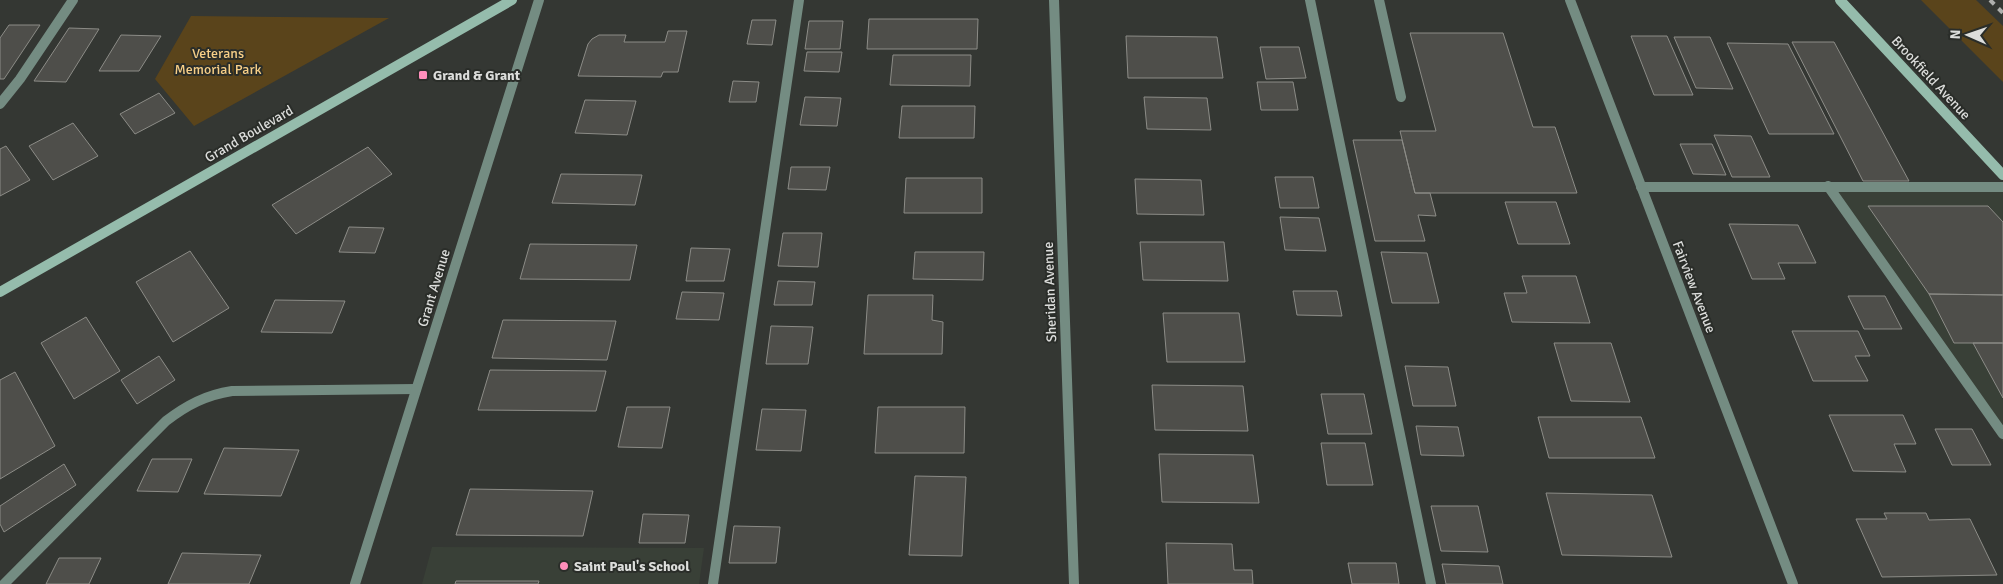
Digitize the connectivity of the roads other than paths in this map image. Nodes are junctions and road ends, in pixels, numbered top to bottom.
1 (73, 0) edge
2 (512, 0) edge
3 (539, 0) edge
4 (799, 0) edge
5 (1054, 0) edge
6 (1310, 0) edge
7 (1379, 0) edge
8 (1570, 0) edge
9 (1840, 0) edge
10 (1401, 97) dead end
11 (0, 104) edge
12 (2003, 175) edge
13 (1828, 186) junction
14 (1641, 187) junction
15 (2003, 187) edge
16 (0, 292) edge
17 (416, 389) junction
18 (2003, 434) edge
19 (4, 584) edge
20 (355, 584) edge
21 (713, 584) edge
22 (1074, 584) edge
23 (1431, 584) edge
24 (1793, 584) edge

1 - 11 street
2 - 16 street, Grand Boulevard
3 - 17 street, Grant Avenue
4 - 21 street
5 - 22 street, Sheridan Avenue
6 - 23 street
7 - 10 street
8 - 14 street, Fairview Avenue
9 - 12 street, Brookfield Avenue
13 - 14 street
13 - 15 street
13 - 18 street
14 - 24 street, Fairview Avenue
17 - 19 street
17 - 20 street, Grant Avenue

